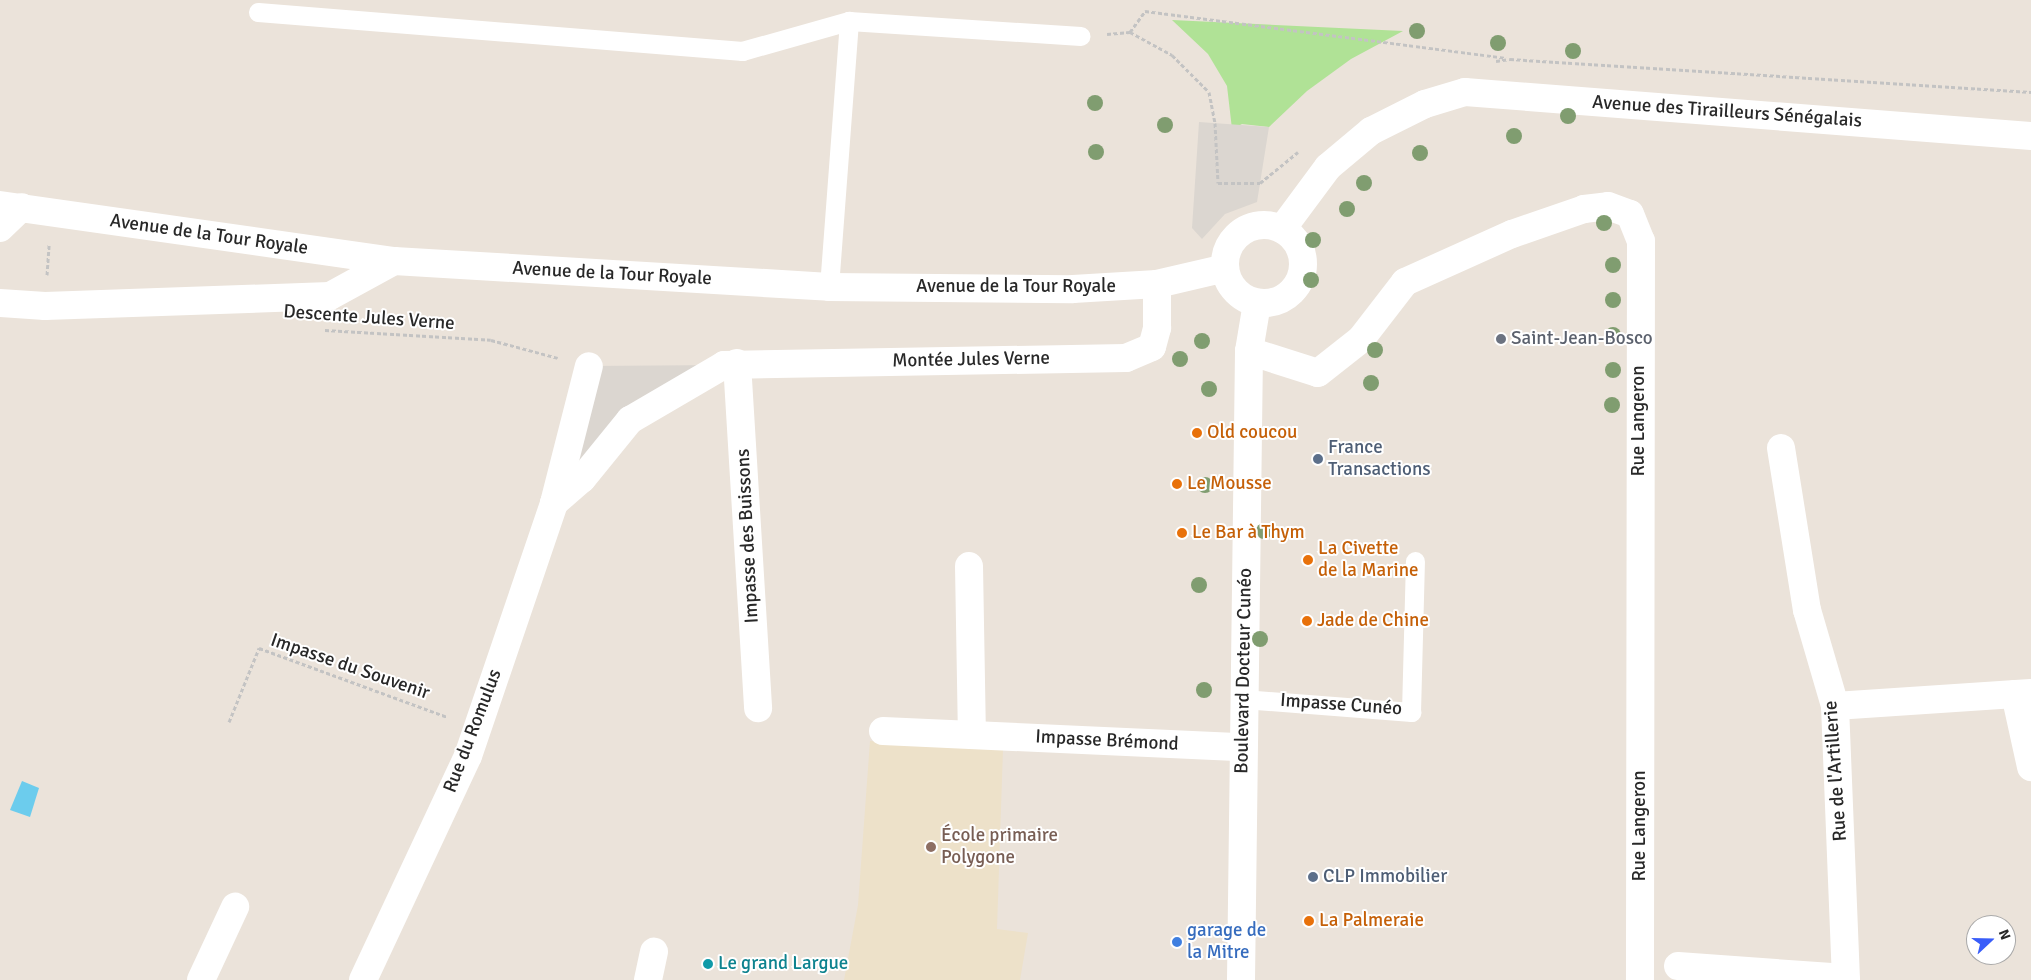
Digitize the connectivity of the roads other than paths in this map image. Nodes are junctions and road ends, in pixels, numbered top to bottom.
1 (258, 12) dead end
2 (849, 21) junction
3 (1081, 36) road end
4 (2031, 136) edge
5 (11, 206) edge
6 (0, 228) edge
7 (1282, 229) junction
8 (394, 261) junction
9 (1225, 268) junction
10 (1158, 284) junction
11 (829, 287) junction
12 (0, 303) edge
13 (1257, 303) junction
14 (1249, 350) junction
15 (730, 364) junction
16 (589, 366) road end
17 (1781, 448) dead end
18 (554, 503) junction
19 (1416, 561) dead end
20 (969, 566) dead end
21 (2023, 694) edge
22 (1243, 699) junction
23 (1835, 706) junction
24 (758, 708) dead end
25 (882, 731) dead end
26 (972, 735) junction
27 (1242, 747) junction
28 (2031, 767) edge
29 (235, 907) dead end
30 (654, 952) dead end
31 (1678, 966) dead end
32 (1846, 979) edge
33 (201, 980) edge
34 (362, 980) edge
35 (648, 980) edge
36 (1241, 980) edge
37 (1640, 980) edge

1 - 2 lane
2 - 3 lane
2 - 11 lane
4 - 7 street, Avenue des Tirailleurs Sénégalais
5 - 6 street
5 - 8 street, Avenue de la Tour Royale
7 - 9 street
7 - 13 street
8 - 11 street, Avenue de la Tour Royale
8 - 12 street
9 - 10 street, Avenue de la Tour Royale
9 - 13 street
10 - 11 street, Avenue de la Tour Royale
10 - 15 street, Montée Jules Verne
13 - 14 street, Boulevard Docteur Cunéo
14 - 22 street, Boulevard Docteur Cunéo
14 - 37 street, Rue Langeron
15 - 18 street
15 - 24 street, Impasse des Buissons
16 - 18 street, Rue du Romulus
17 - 23 street, Rue de l'Artillerie
18 - 34 street, Rue du Romulus
19 - 22 lane, Impasse Cunéo
20 - 26 street
21 - 23 street
21 - 28 street
22 - 27 street, Boulevard Docteur Cunéo
23 - 32 street, Rue de l'Artillerie
25 - 26 street, Impasse Brémond
26 - 27 street, Impasse Brémond
27 - 36 street, Boulevard Docteur Cunéo
29 - 33 street
30 - 35 street
31 - 32 street

